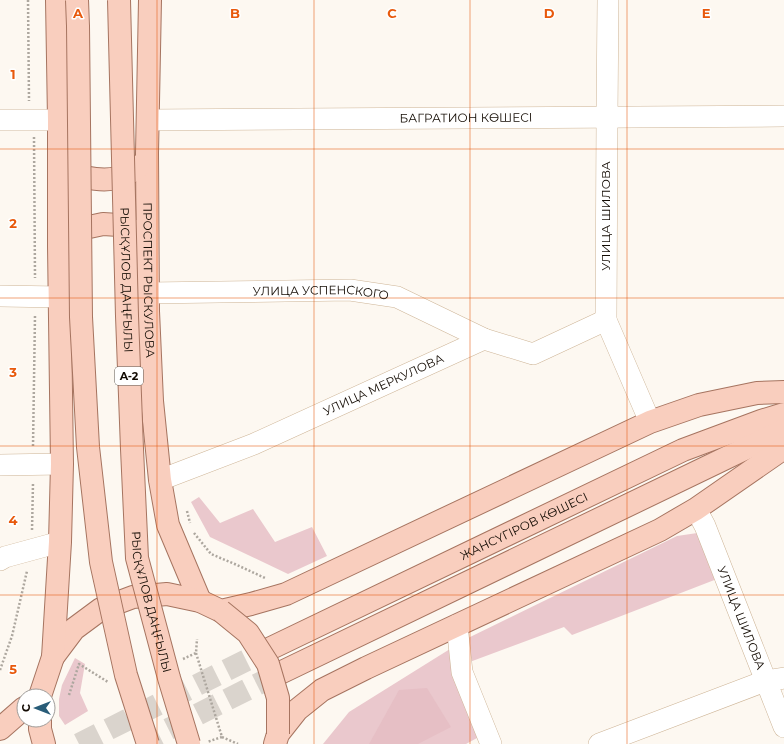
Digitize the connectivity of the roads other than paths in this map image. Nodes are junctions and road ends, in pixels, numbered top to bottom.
1 (57, 0) edge
2 (77, 0) edge
3 (120, 0) edge
4 (150, 0) edge
5 (608, 0) edge
6 (784, 116) edge
7 (607, 117) junction
8 (0, 120) edge
9 (59, 120) junction
10 (148, 120) junction
11 (147, 153) junction
12 (59, 161) junction
13 (148, 242) junction
14 (59, 246) junction
15 (148, 293) junction
16 (0, 296) edge
17 (60, 297) junction
18 (606, 320) junction
19 (484, 339) junction
20 (784, 392) edge
21 (784, 414) edge
22 (650, 422) junction
23 (784, 430) edge
24 (784, 448) edge
25 (62, 464) junction
26 (0, 465) edge
27 (160, 480) junction
28 (696, 509) junction
29 (60, 542) junction
30 (0, 560) edge
31 (200, 601) junction
32 (220, 611) junction
33 (457, 625) junction
34 (269, 649) tunnel mouth
35 (53, 657) junction
36 (280, 673) tunnel mouth
37 (775, 680) edge
38 (42, 688) edge
39 (16, 715) edge
40 (784, 727) edge
41 (40, 728) edge
42 (0, 729) edge
43 (276, 739) edge
44 (44, 744) edge
45 (148, 744) edge
46 (189, 744) edge
47 (491, 744) edge
48 (599, 744) edge

1 - 9 main road
2 - 45 main road, bridge
3 - 46 main road, РЫСҚҰЛОВ ДАҢҒЫЛЫ / A-2, bridge
4 - 10 main road, ПРОСПЕКТ РЫСКУЛОВА
5 - 7 street, УЛИЦА ШИЛОВА
6 - 7 street, БАГРАТИОН КӨШЕСІ
7 - 10 street, БАГРАТИОН КӨШЕСІ
7 - 18 street, УЛИЦА ШИЛОВА
8 - 9 street
9 - 12 main road
10 - 11 main road, ПРОСПЕКТ РЫСКУЛОВА
11 - 12 main road
11 - 13 main road, ПРОСПЕКТ РЫСКУЛОВА
12 - 14 main road
13 - 14 main road
13 - 15 main road, ПРОСПЕКТ РЫСКУЛОВА
14 - 17 main road
15 - 19 street, УЛИЦА УСПЕНСКОГО
15 - 27 main road, ПРОСПЕКТ РЫСКУЛОВА
16 - 17 street
17 - 25 main road
18 - 19 street
18 - 22 street, УЛИЦА ШИЛОВА
19 - 27 street, УЛИЦА МЕРКУЛОВА
20 - 22 main road
21 - 34 main road, ЖАНСҮГІРОВ КӨШЕСІ
22 - 32 main road
23 - 36 main road
24 - 28 main road
25 - 26 street
25 - 29 main road
27 - 31 main road, ПРОСПЕКТ РЫСКУЛОВА
28 - 33 main road
28 - 37 street, УЛИЦА ШИЛОВА
29 - 30 street
29 - 35 main road
31 - 32 main road
31 - 35 main road
32 - 43 main road, bridge
33 - 43 main road
33 - 47 street
35 - 38 main road
37 - 40 street, УЛИЦА ШИЛОВА
37 - 48 street
39 - 42 main road
41 - 44 main road

